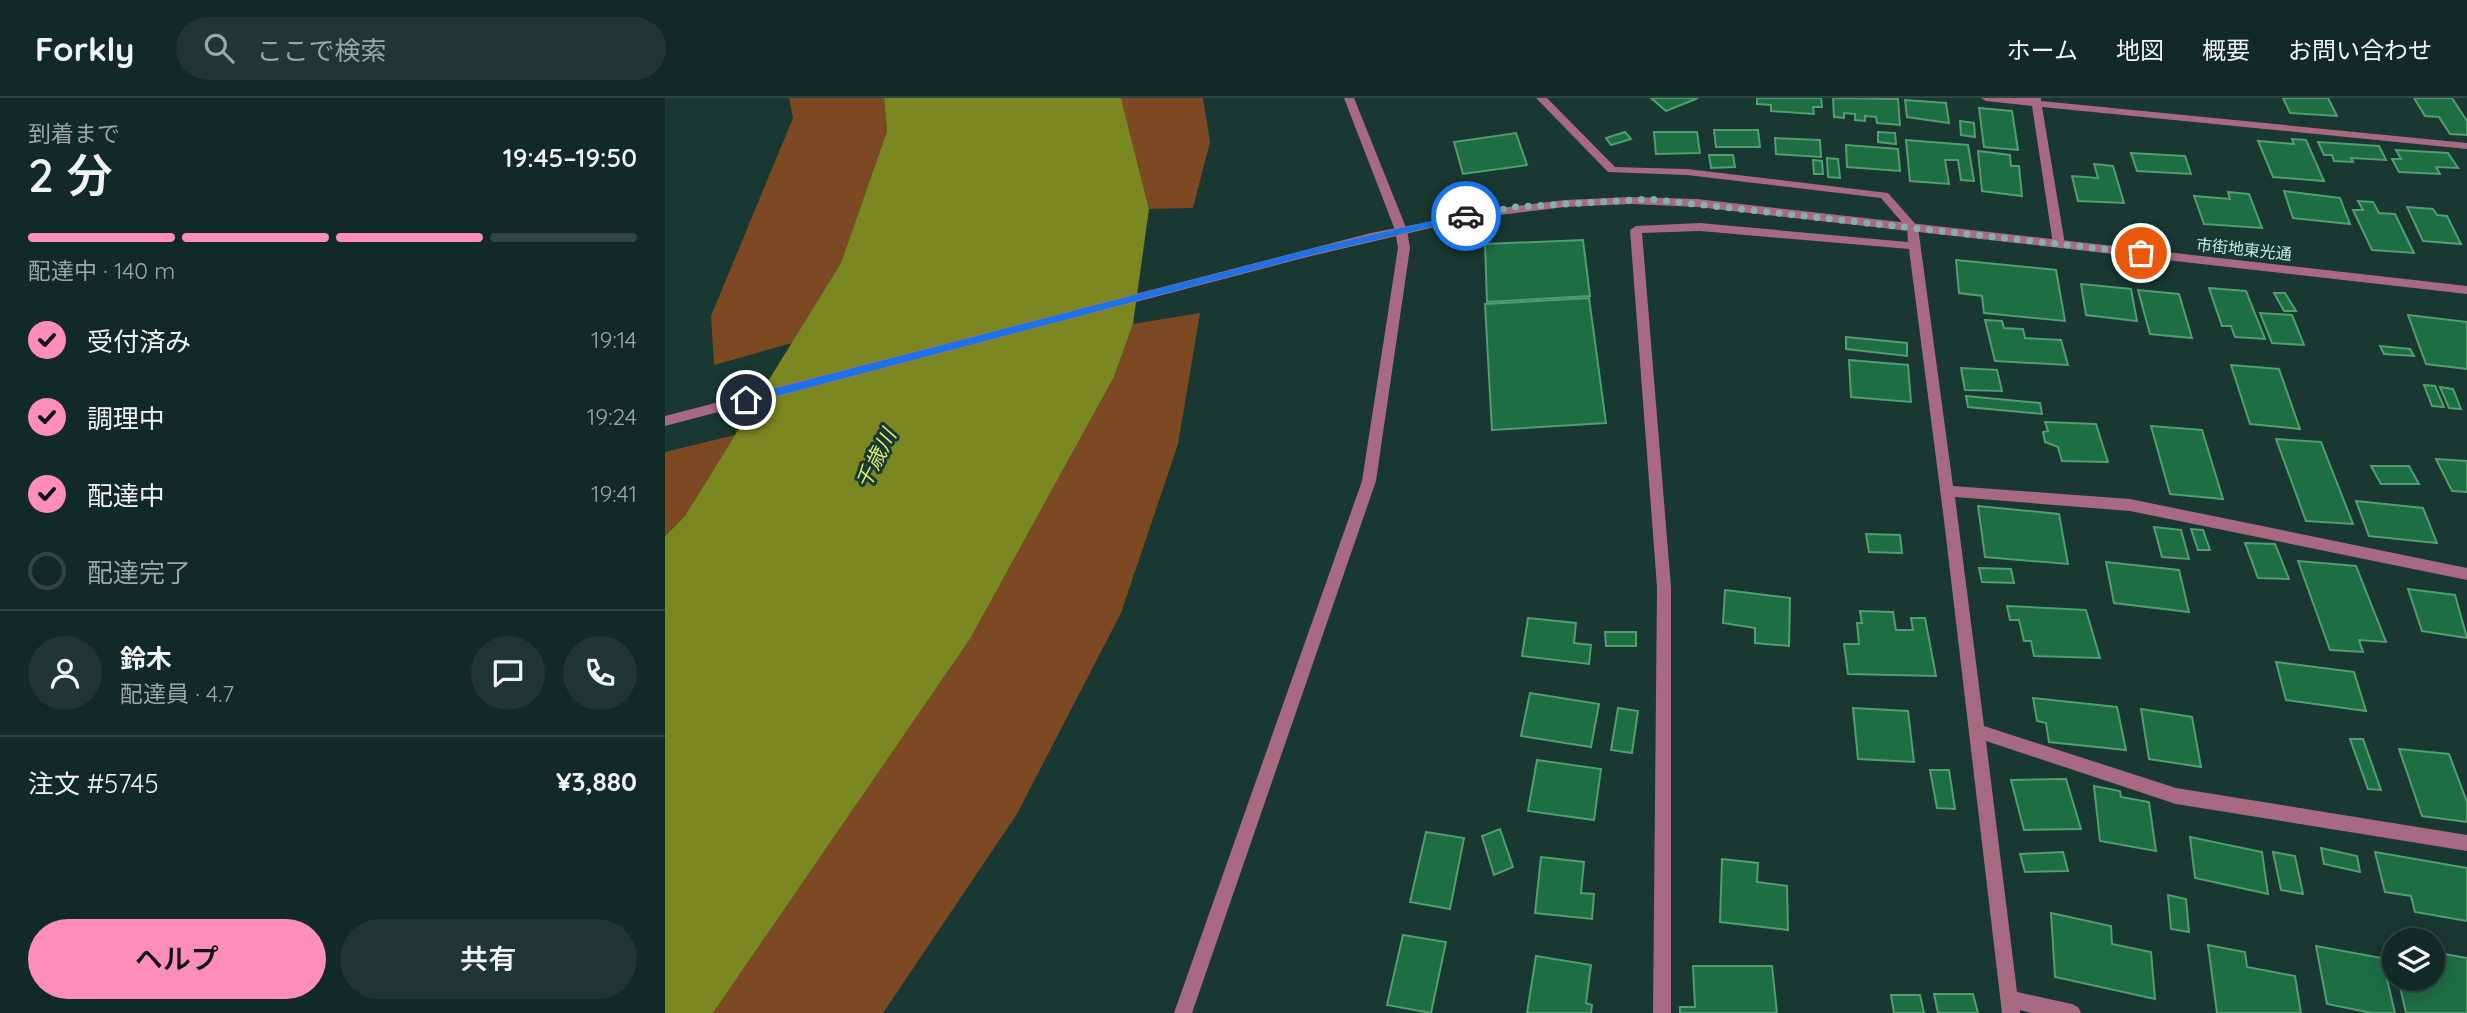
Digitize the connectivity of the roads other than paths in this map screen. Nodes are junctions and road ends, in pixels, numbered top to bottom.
1 (1349, 98) edge
2 (1541, 98) edge
3 (1986, 98) edge
4 (2036, 101) edge
5 (2467, 146) edge
6 (1912, 227) junction
7 (1401, 230) junction
8 (2059, 244) junction
9 (1915, 246) junction
10 (2467, 290) edge
11 (665, 421) edge
12 (1946, 491) junction
13 (2467, 574) edge
14 (1977, 732) junction
15 (2467, 843) edge
16 (2010, 1006) edge
17 (1183, 1013) edge
18 (1662, 1013) edge
19 (2073, 1013) edge

1 - 7 street
2 - 6 street
3 - 4 street
4 - 5 street
4 - 8 street
6 - 7 street, 市街地東光通
6 - 8 street, 市街地東光通
6 - 9 street
7 - 11 street, 市街地東光通
7 - 17 street
8 - 10 street, 市街地東光通
9 - 12 street
9 - 18 street
12 - 13 street
12 - 14 street
14 - 15 street
14 - 16 street
16 - 19 street

